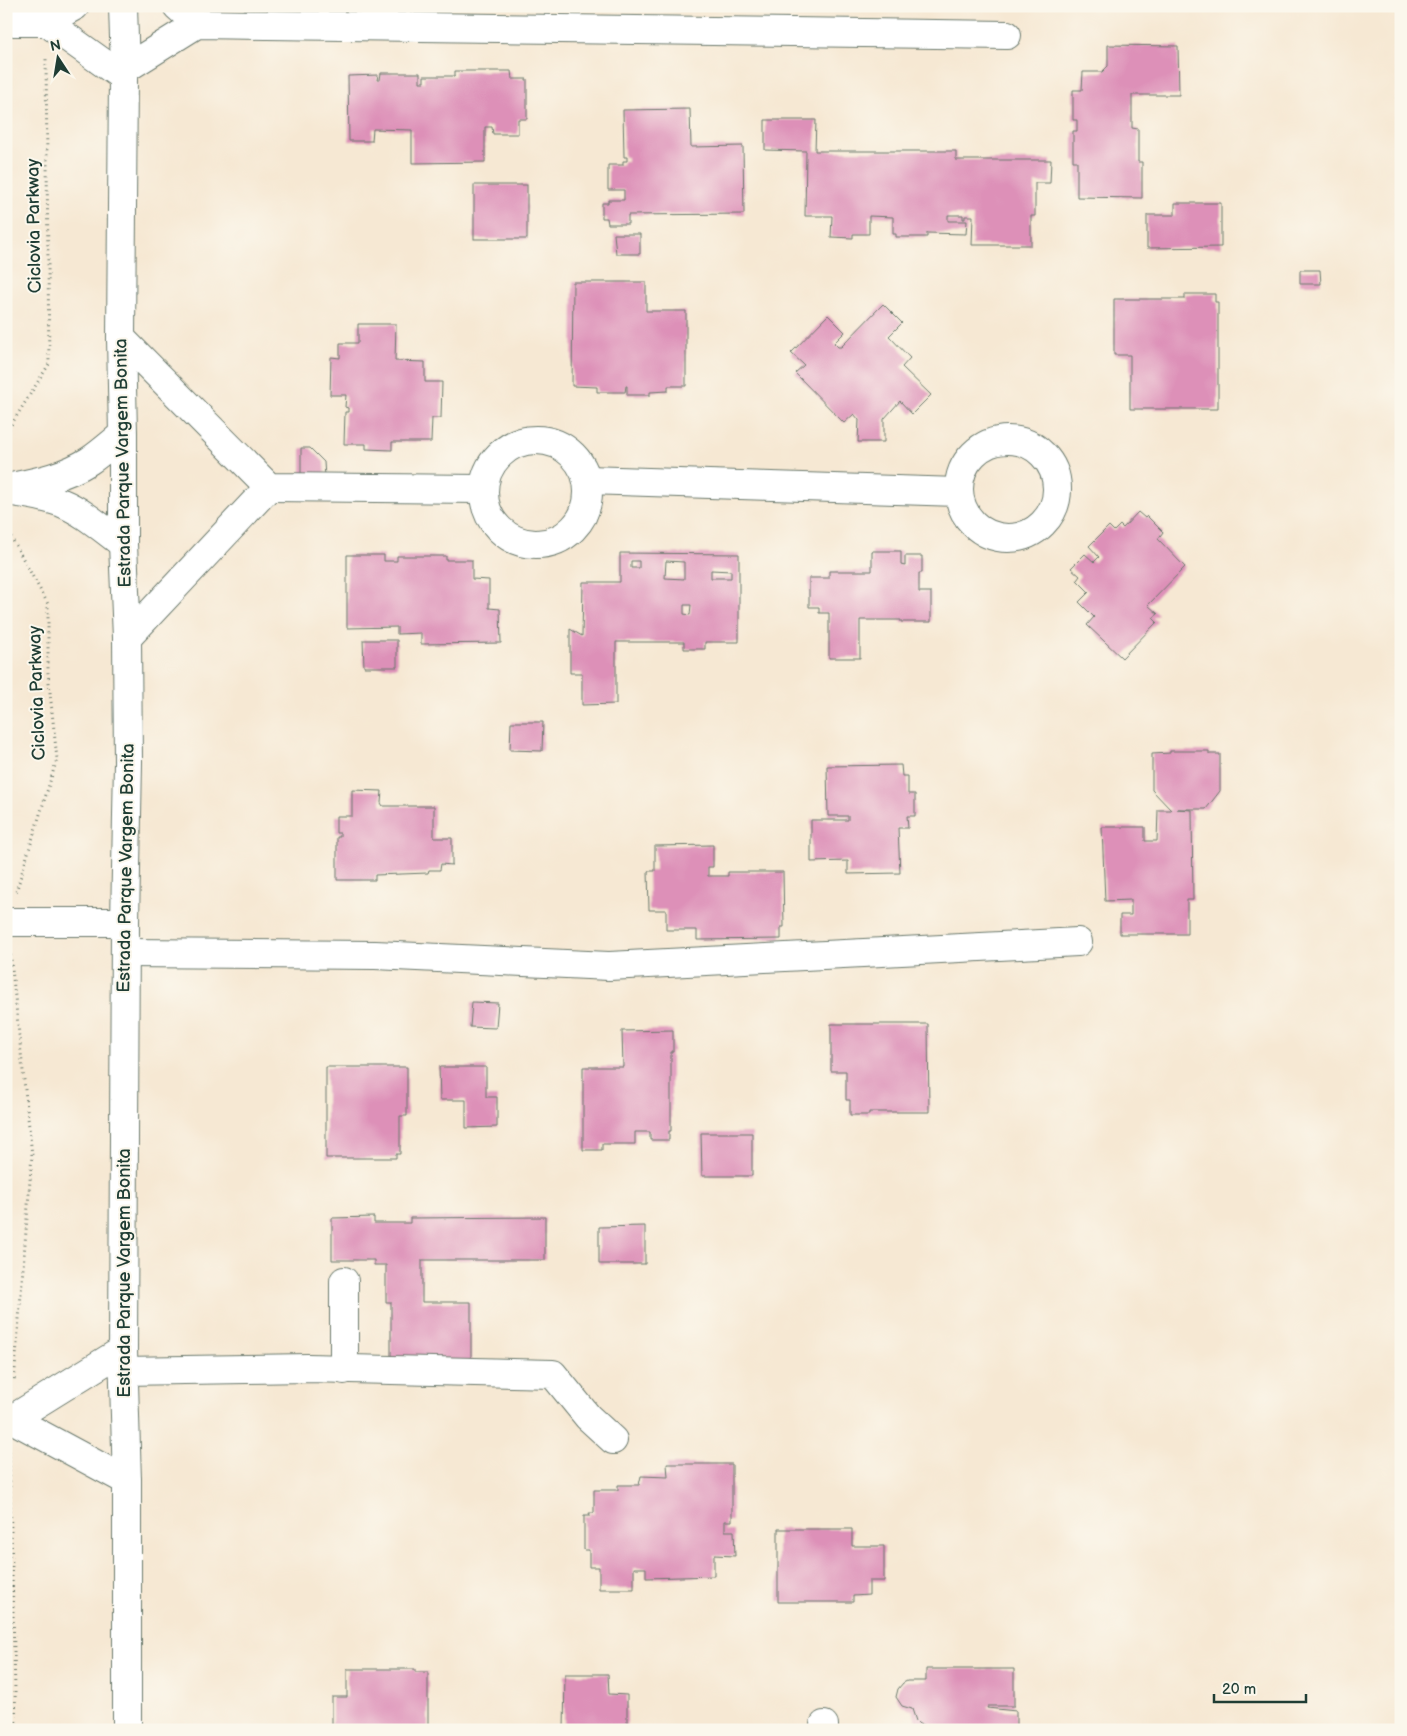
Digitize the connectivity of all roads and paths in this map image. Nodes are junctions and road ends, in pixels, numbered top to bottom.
1 (75, 6) edge
2 (123, 6) edge
3 (177, 6) edge
4 (6, 22) edge
5 (46, 22) junction
6 (197, 24) junction
7 (1007, 35) dead end
8 (124, 73) junction
9 (121, 338) junction
10 (6, 433) edge
11 (123, 434) junction
12 (588, 480) junction
13 (269, 487) junction
14 (6, 489) edge
15 (482, 489) junction
16 (958, 492) dead end
17 (6, 528) edge
18 (123, 544) junction
19 (127, 638) junction
20 (8, 922) edge
21 (125, 922) junction
22 (1078, 942) dead end
23 (125, 954) junction
24 (344, 1281) dead end
25 (123, 1360) junction
26 (344, 1370) junction
27 (9, 1419) edge
28 (613, 1440) dead end
29 (126, 1481) junction
30 (16, 1730) edge
31 (127, 1730) edge

1 - 5 street
2 - 8 street, Estrada Parque Vargem Bonita
3 - 6 street
4 - 5 street
5 - 8 street
5 - 10 path, Ciclovia Parkway
6 - 7 street
6 - 8 street
8 - 9 street, Estrada Parque Vargem Bonita
9 - 11 street, Estrada Parque Vargem Bonita
9 - 13 street
11 - 14 street
11 - 18 street, Estrada Parque Vargem Bonita
12 - 15 street
12 - 15 street
12 - 16 street
13 - 15 street
13 - 19 street
14 - 18 street
17 - 20 path, Ciclovia Parkway
18 - 19 street, Estrada Parque Vargem Bonita
19 - 21 street, Estrada Parque Vargem Bonita
20 - 21 street
20 - 27 path, Ciclovia Parkway
21 - 23 street, Estrada Parque Vargem Bonita
22 - 23 street
23 - 25 street, Estrada Parque Vargem Bonita
24 - 26 street
25 - 26 street
25 - 27 street
25 - 29 street, Estrada Parque Vargem Bonita
26 - 28 street
27 - 29 street
27 - 30 path, Ciclovia Parkway
29 - 31 street, Estrada Parque Vargem Bonita

